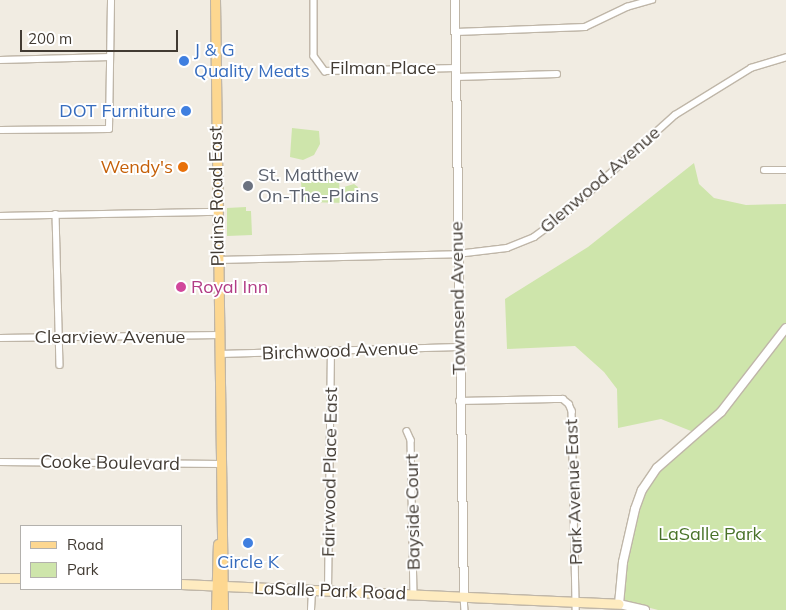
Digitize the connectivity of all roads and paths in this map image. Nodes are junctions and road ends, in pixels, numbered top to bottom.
1 (111, 0) edge
2 (215, 0) edge
3 (314, 0) edge
4 (455, 0) edge
5 (652, 0) edge
6 (456, 32) junction
7 (110, 57) junction
8 (786, 57) edge
9 (0, 60) edge
10 (456, 68) junction
11 (557, 74) dead end
12 (456, 77) junction
13 (0, 130) edge
14 (764, 170) dead end
15 (786, 170) edge
16 (217, 212) junction
17 (56, 214) junction
18 (0, 216) edge
19 (457, 254) junction
20 (218, 260) junction
21 (786, 328) edge
22 (220, 335) junction
23 (58, 337) junction
24 (0, 338) edge
25 (459, 347) junction
26 (331, 352) junction
27 (220, 354) junction
28 (60, 364) dead end
29 (459, 401) junction
30 (407, 431) dead end
31 (0, 462) edge
32 (220, 464) junction
33 (0, 578) edge
34 (20, 578) edge
35 (182, 584) edge
36 (220, 586) junction
37 (312, 591) junction
38 (328, 592) junction
39 (414, 595) junction
40 (464, 597) junction
41 (576, 605) edge
42 (619, 607) edge
43 (216, 610) edge
44 (223, 610) edge
45 (311, 610) edge
46 (465, 610) edge
47 (645, 610) edge

1 - 7 street
2 - 16 main road, Plains Road East
3 - 10 street, Filman Place
4 - 6 street, Townsend Avenue
5 - 6 street
6 - 10 street, Townsend Avenue
7 - 9 street
7 - 13 street
8 - 19 street, Glenwood Avenue
10 - 12 street, Townsend Avenue
11 - 12 street
12 - 19 street, Townsend Avenue
14 - 15 street
16 - 17 street
16 - 20 main road, Plains Road East
17 - 18 street
17 - 23 street
19 - 20 street, Glenwood Avenue
19 - 25 street, Townsend Avenue
20 - 22 main road, Plains Road East
21 - 42 street
22 - 23 street, Clearview Avenue
22 - 27 main road, Plains Road East
23 - 24 street, Clearview Avenue
23 - 28 street
25 - 26 street, Birchwood Avenue
25 - 29 street, Townsend Avenue
26 - 27 street, Birchwood Avenue
26 - 38 street, Fairwood Place East
27 - 32 main road, Plains Road East
29 - 40 street, Townsend Avenue
29 - 41 street, Park Avenue East
30 - 39 street, Bayside Court
31 - 32 street, Cooke Boulevard
32 - 36 main road, Plains Road East
33 - 34 main road
35 - 36 main road, LaSalle Park Road
36 - 37 main road, LaSalle Park Road
36 - 43 main road
36 - 44 main road
37 - 38 main road, LaSalle Park Road
37 - 45 street
38 - 39 main road, LaSalle Park Road
39 - 40 main road, LaSalle Park Road
40 - 41 main road, LaSalle Park Road
40 - 46 street
41 - 42 main road, LaSalle Park Road
42 - 47 street, LaSalle Park Road

